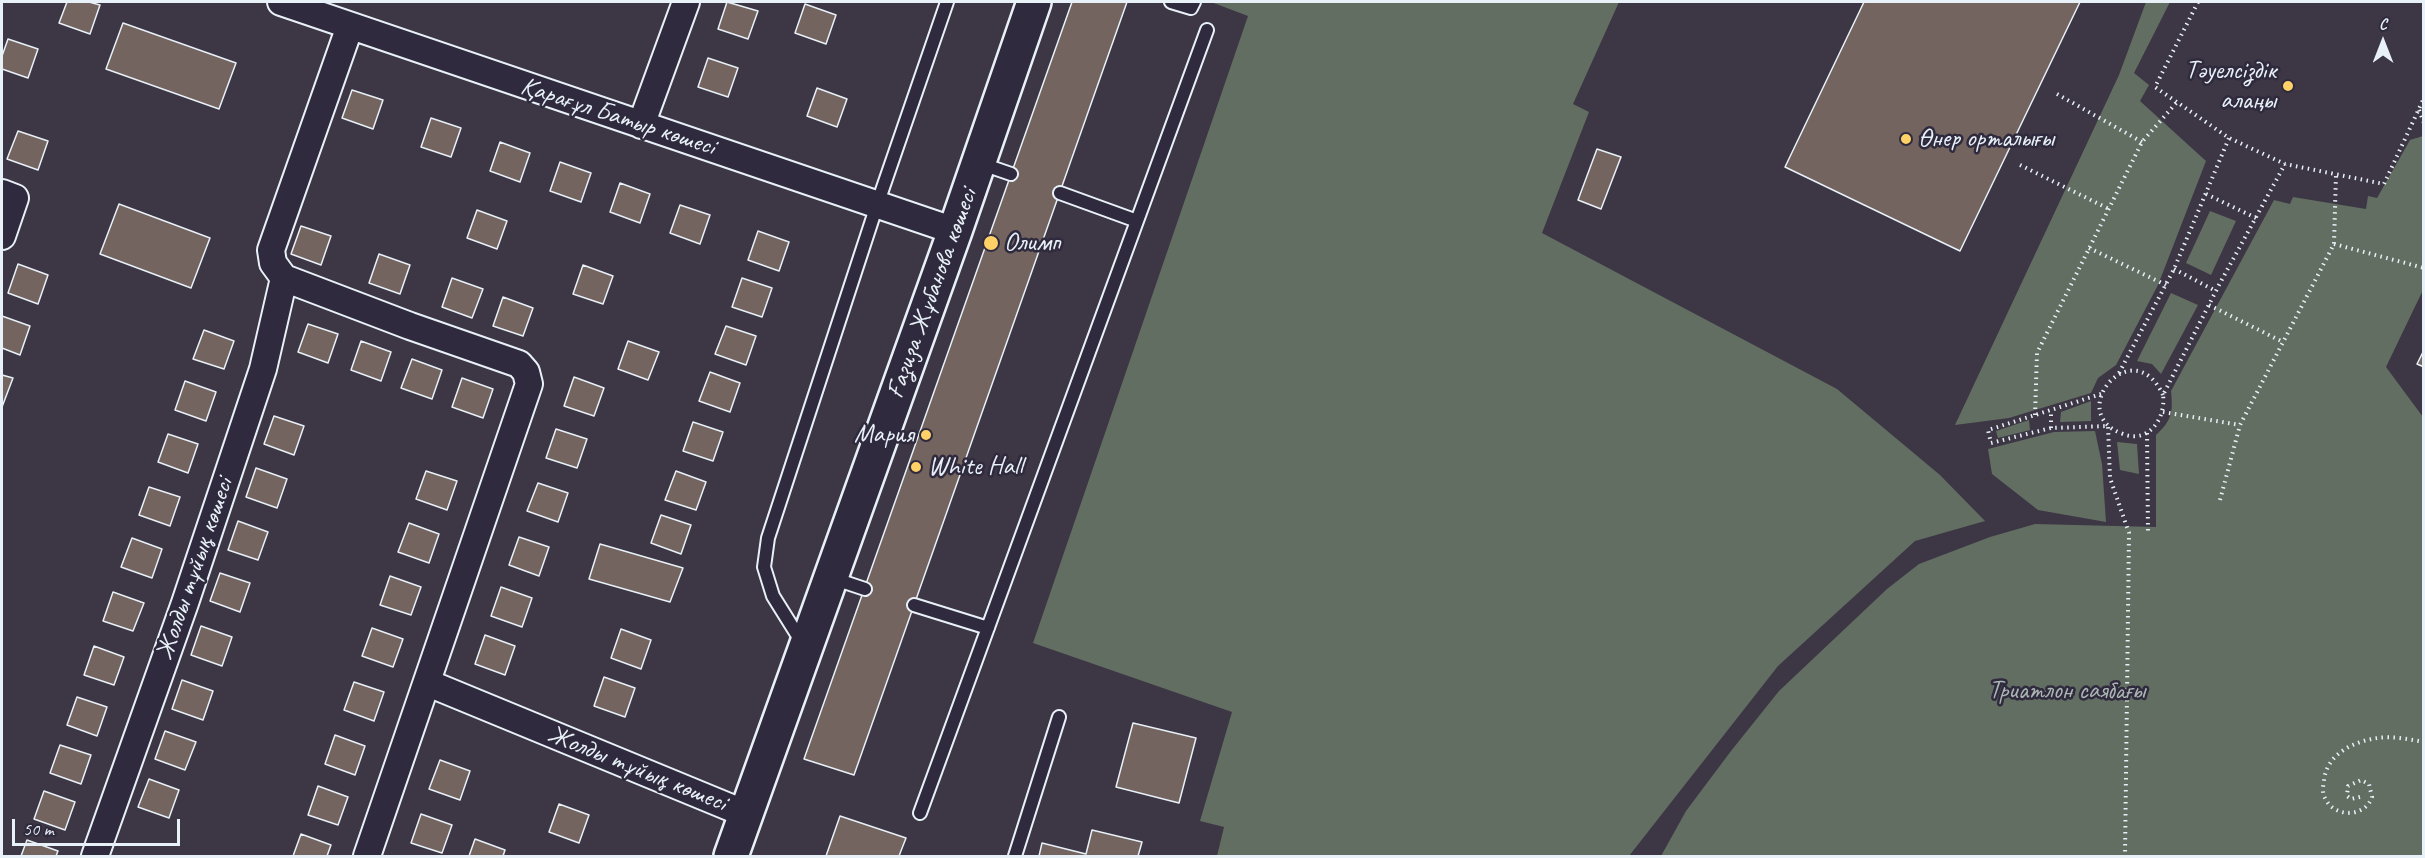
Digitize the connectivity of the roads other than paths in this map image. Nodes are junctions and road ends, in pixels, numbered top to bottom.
1 (281, 2) edge
2 (686, 2) edge
3 (946, 2) edge
4 (1034, 2) edge
5 (1171, 2) edge
6 (1194, 2) edge
7 (350, 26) junction
8 (1207, 30) dead end
9 (641, 124) junction
10 (979, 163) junction
11 (1011, 174) dead end
12 (2, 193) edge
13 (1060, 193) dead end
14 (877, 205) junction
15 (1137, 221) junction
16 (955, 231) junction
17 (2, 236) edge
18 (284, 278) junction
19 (831, 578) junction
20 (865, 589) dead end
21 (914, 605) dead end
22 (988, 628) junction
23 (806, 647) junction
24 (428, 683) junction
25 (1059, 717) dead end
26 (920, 813) dead end
27 (746, 814) junction
28 (95, 856) edge
29 (367, 856) edge
30 (731, 856) edge
31 (1015, 856) edge

1 - 7 street, Қарағұл Батыр көшесі
2 - 9 street
3 - 14 lane
4 - 10 street, Ғазиза Жұбанова көшесі
5 - 6 lane
7 - 9 street, Қарағұл Батыр көшесі
7 - 18 street
8 - 15 lane
9 - 14 street, Қарағұл Батыр көшесі
10 - 11 lane
10 - 16 street, Ғазиза Жұбанова көшесі
12 - 17 street
13 - 15 lane
14 - 16 street, Қарағұл Батыр көшесі
14 - 23 lane
15 - 22 lane
16 - 19 street, Ғазиза Жұбанова көшесі
18 - 24 street
18 - 28 street, Жолды тұйық көшесі
19 - 20 lane
19 - 23 street, Ғазиза Жұбанова көшесі
21 - 22 lane
22 - 26 lane
23 - 27 street, Ғазиза Жұбанова көшесі
24 - 27 street, Жолды тұйық көшесі
24 - 29 street
25 - 31 lane
27 - 30 street, Ғазиза Жұбанова көшесі

